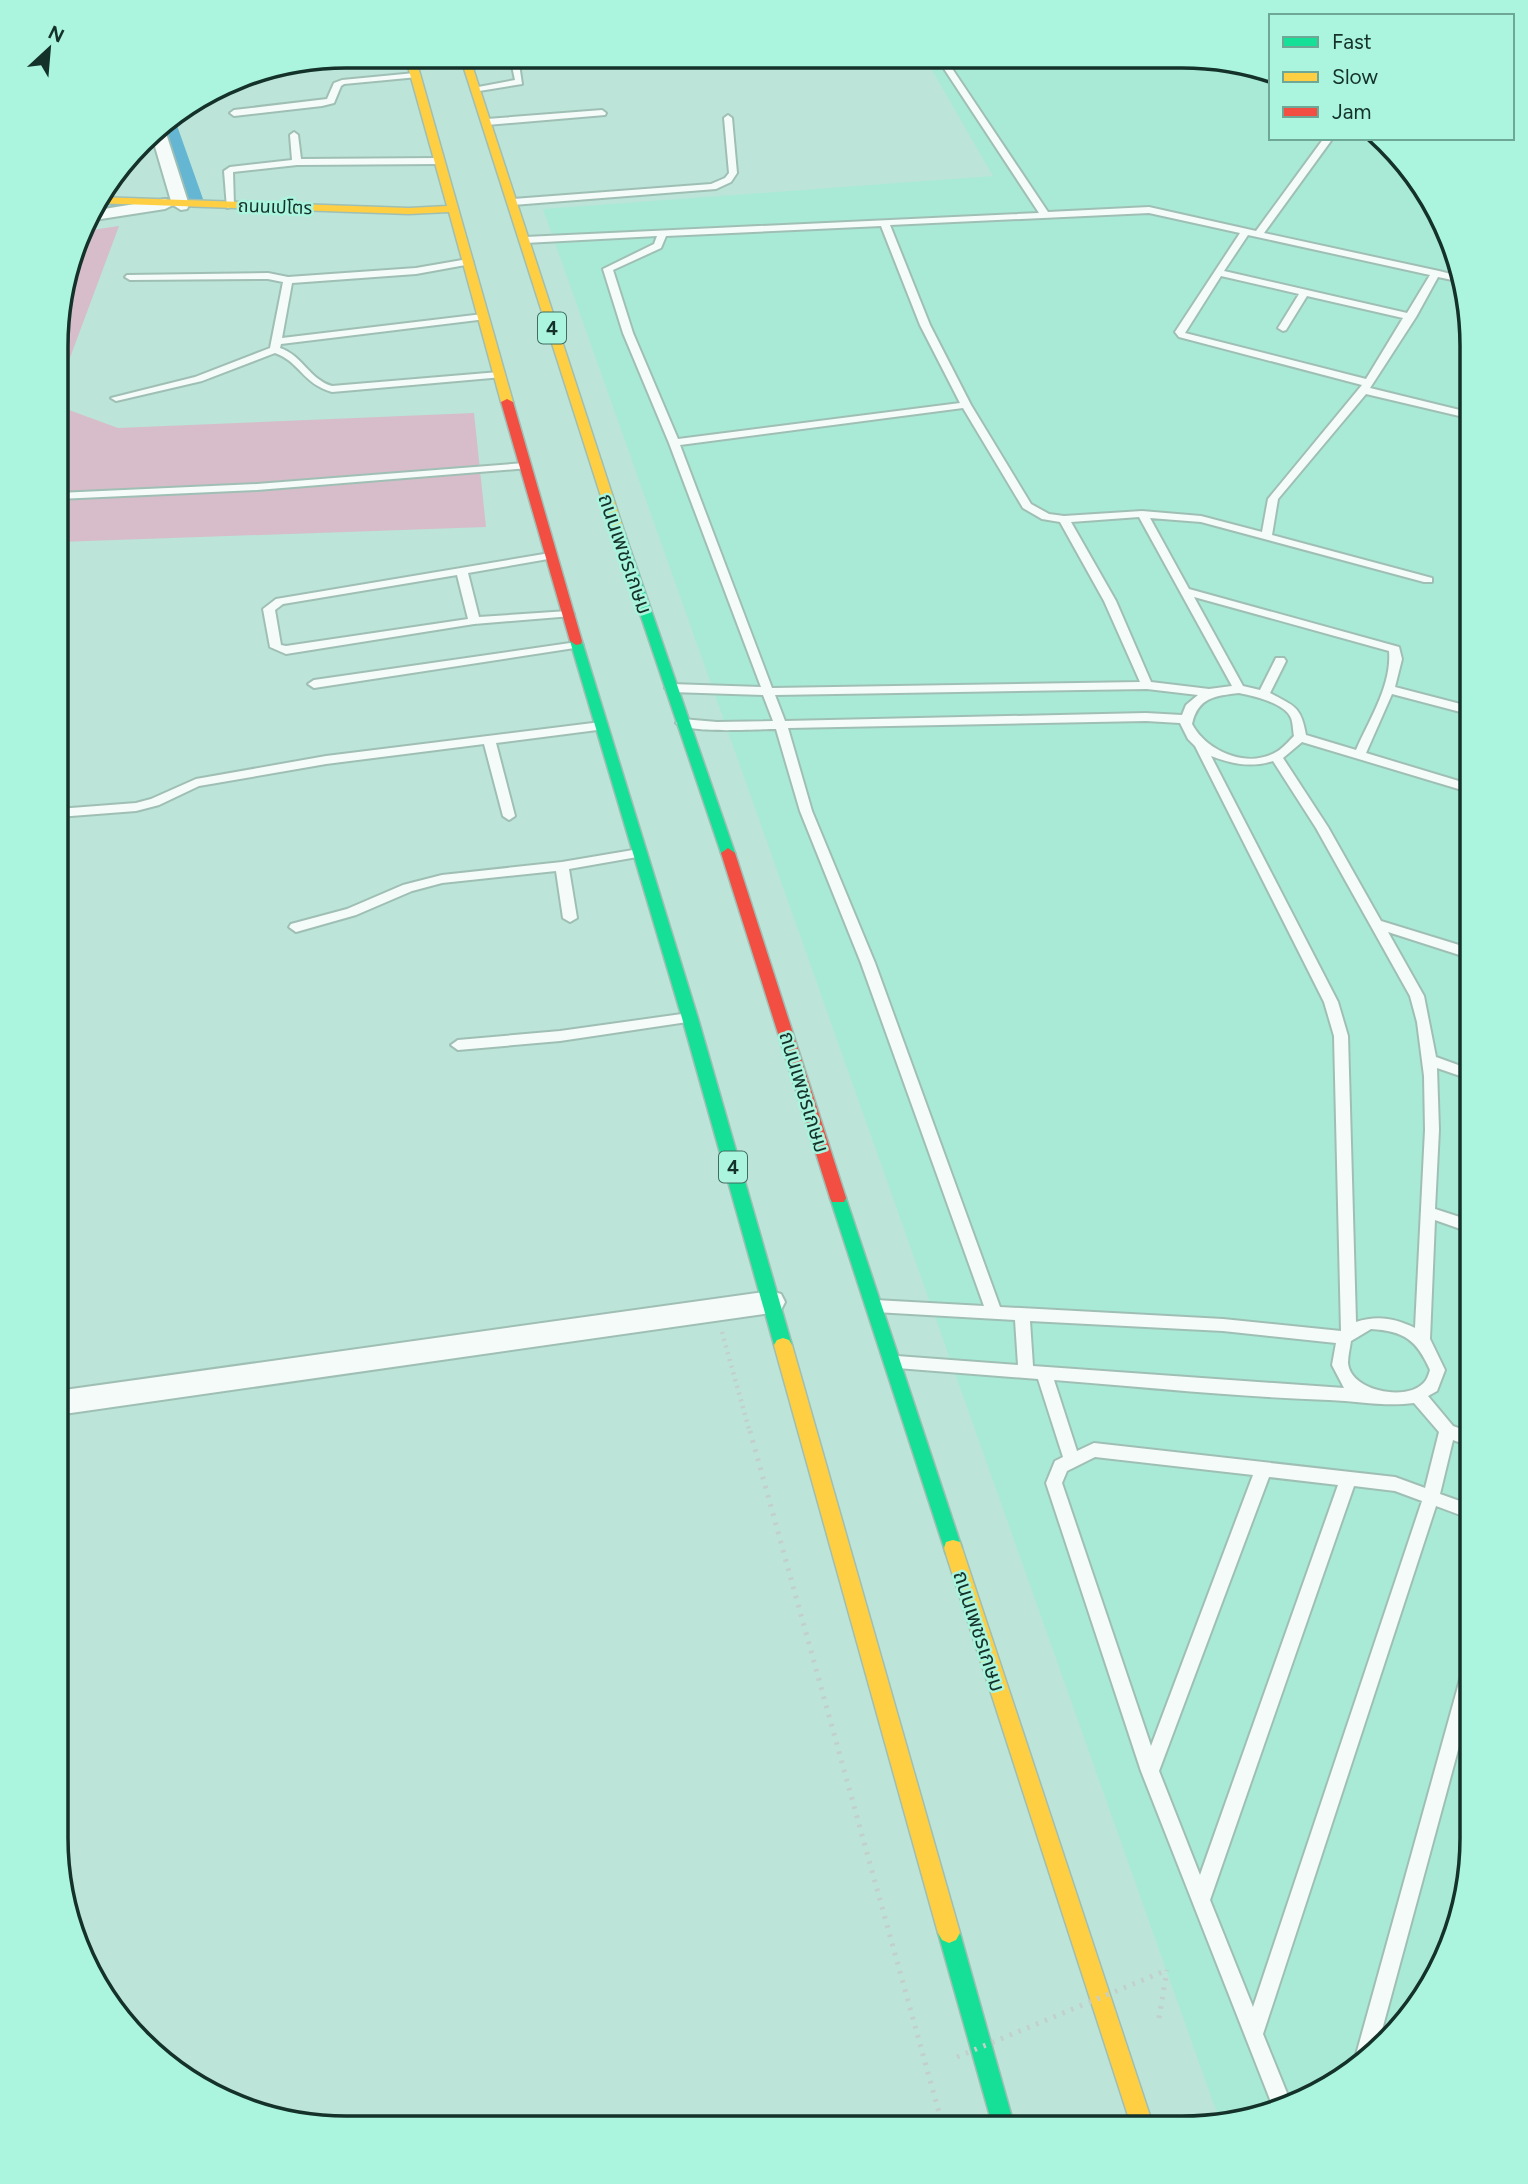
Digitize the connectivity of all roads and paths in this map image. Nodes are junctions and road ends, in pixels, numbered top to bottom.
1 (413, 68) edge
2 (468, 68) edge
3 (516, 68) edge
4 (948, 68) edge
5 (415, 75) junction
6 (476, 90) junction
7 (233, 113) dead end
8 (602, 113) dead end
9 (728, 118) dead end
10 (487, 122) junction
11 (294, 135) dead end
12 (1328, 140) edge
13 (159, 141) edge
14 (439, 160) junction
15 (297, 162) junction
16 (110, 201) edge
17 (513, 202) junction
18 (165, 204) junction
19 (490, 204) dead end
20 (230, 206) junction
21 (460, 208) junction
22 (102, 214) edge
23 (1045, 215) junction
24 (884, 222) junction
25 (1246, 231) junction
26 (663, 233) junction
27 (1259, 234) junction
28 (525, 240) junction
29 (468, 262) junction
30 (1219, 273) junction
31 (1436, 274) junction
32 (130, 277) dead end
33 (1450, 277) edge
34 (288, 280) junction
35 (1305, 292) junction
36 (483, 317) junction
37 (1411, 317) junction
38 (1283, 328) dead end
39 (277, 345) junction
40 (499, 375) junction
41 (1366, 387) junction
42 (116, 398) dead end
43 (966, 405) junction
44 (1460, 413) edge
45 (674, 443) junction
46 (525, 466) junction
47 (68, 496) edge
48 (1142, 514) junction
49 (1064, 519) junction
50 (1266, 537) junction
51 (550, 556) junction
52 (462, 573) junction
53 (1428, 580) dead end
54 (1183, 591) junction
55 (568, 614) junction
56 (474, 621) junction
57 (577, 645) junction
58 (1280, 661) dead end
59 (314, 684) dead end
60 (1147, 685) junction
61 (671, 688) junction
62 (1388, 688) junction
63 (1238, 689) junction
64 (766, 691) junction
65 (1209, 693) junction
66 (1264, 694) junction
67 (1460, 708) edge
68 (1184, 719) junction
69 (682, 723) junction
70 (601, 726) junction
71 (781, 726) junction
72 (1300, 737) junction
73 (489, 738) junction
74 (1200, 747) junction
75 (1359, 756) junction
76 (1277, 758) junction
77 (1460, 785) edge
78 (68, 812) edge
79 (509, 816) dead end
80 (639, 853) junction
81 (562, 866) junction
82 (570, 918) dead end
83 (1374, 923) junction
84 (296, 927) dead end
85 (1460, 950) edge
86 (690, 1018) junction
87 (458, 1045) dead end
88 (1431, 1061) junction
89 (1460, 1071) edge
90 (1428, 1212) junction
91 (1460, 1223) edge
92 (771, 1302) junction
93 (871, 1305) junction
94 (716, 1310) junction
95 (993, 1312) junction
96 (1022, 1314) junction
97 (1347, 1336) junction
98 (1422, 1340) junction
99 (893, 1362) junction
100 (1026, 1370) junction
101 (1044, 1372) junction
102 (1367, 1395) junction
103 (1419, 1397) junction
104 (68, 1402) edge
105 (1447, 1431) junction
106 (1460, 1436) edge
107 (1072, 1461) junction
108 (1264, 1468) junction
109 (1348, 1479) junction
110 (1432, 1495) junction
111 (1460, 1507) edge
112 (1460, 1712) edge
113 (1150, 1771) junction
114 (1201, 1899) junction
115 (1159, 2018) dead end
116 (1254, 2033) junction
117 (1369, 2043) edge
118 (957, 2057) dead end
119 (1279, 2098) edge
120 (940, 2116) edge
121 (1001, 2116) edge
122 (1139, 2116) edge

1 - 5 main road, 4
2 - 6 main road, ถนนเพชรเกษม / 4
3 - 6 lane
4 - 23 lane
5 - 7 lane
5 - 14 main road, 4
6 - 10 main road, ถนนเพชรเกษม / 4
8 - 10 lane
9 - 17 lane
10 - 17 main road, ถนนเพชรเกษม / 4
11 - 15 lane
12 - 27 lane
13 - 18 street
14 - 15 lane
14 - 21 main road, 4
15 - 20 lane
16 - 18 main road, ถนนเปโตร
17 - 19 main road
17 - 28 main road, ถนนเพชรเกษม / 4
18 - 20 main road, ถนนเปโตร
18 - 22 street
20 - 21 main road, ถนนเปโตร
21 - 29 main road, 4
23 - 24 lane
23 - 25 lane
24 - 26 lane
24 - 43 lane
25 - 27 lane
25 - 30 lane
26 - 28 lane
26 - 45 lane
27 - 31 lane
28 - 61 main road, ถนนเพชรเกษม / 4
29 - 34 lane
29 - 36 main road, 4
30 - 35 lane
30 - 41 lane
31 - 33 lane
31 - 37 lane
32 - 34 lane
34 - 39 lane
35 - 37 lane
35 - 38 lane
36 - 39 lane
36 - 40 main road, 4
37 - 41 lane
39 - 40 lane
39 - 42 lane
40 - 46 main road, 4
41 - 44 lane
41 - 50 lane
43 - 45 lane
43 - 49 lane
45 - 64 lane
46 - 47 lane
46 - 51 main road, 4
48 - 49 lane
48 - 50 lane
48 - 54 lane
49 - 60 lane
50 - 53 lane
51 - 52 lane
51 - 55 main road, 4
52 - 56 lane
52 - 56 lane
54 - 62 lane
54 - 63 lane
55 - 56 lane
55 - 57 main road, 4
57 - 59 lane
57 - 70 main road, 4
58 - 66 lane
60 - 64 lane
60 - 65 lane
61 - 64 lane
61 - 69 main road, ถนนเพชรเกษม / 4
62 - 67 lane
62 - 75 lane
63 - 65 lane
63 - 66 lane
64 - 71 lane
65 - 68 lane
66 - 72 lane
68 - 71 lane
68 - 74 lane
69 - 71 lane
69 - 93 main road, ถนนเพชรเกษม / 4
70 - 73 lane
70 - 80 main road, 4
71 - 95 lane
72 - 75 lane
72 - 76 lane
73 - 78 lane
73 - 79 lane
74 - 76 lane
74 - 97 lane
75 - 77 lane
76 - 83 lane
80 - 81 lane
80 - 86 main road, 4
81 - 82 lane
81 - 84 lane
83 - 85 lane
83 - 88 lane
86 - 87 lane
86 - 92 main road, 4
88 - 89 lane
88 - 90 lane
90 - 91 lane
90 - 98 lane
92 - 94 street
92 - 121 main road, 4
93 - 95 lane
93 - 99 main road, ถนนเพชรเกษม / 4
94 - 104 street
94 - 120 path
95 - 96 lane
96 - 97 lane
96 - 100 lane
97 - 98 lane
97 - 102 lane
98 - 103 lane
99 - 100 lane
99 - 122 main road, ถนนเพชรเกษม / 4
100 - 101 lane
101 - 102 lane
101 - 107 lane
102 - 103 lane
103 - 105 lane
105 - 106 lane
105 - 110 lane
107 - 108 lane
107 - 113 lane
108 - 109 lane
108 - 113 lane
109 - 110 lane
109 - 114 lane
110 - 111 lane
110 - 116 lane
112 - 117 lane
113 - 114 lane
114 - 116 lane
115 - 118 path, bridge
116 - 119 lane

